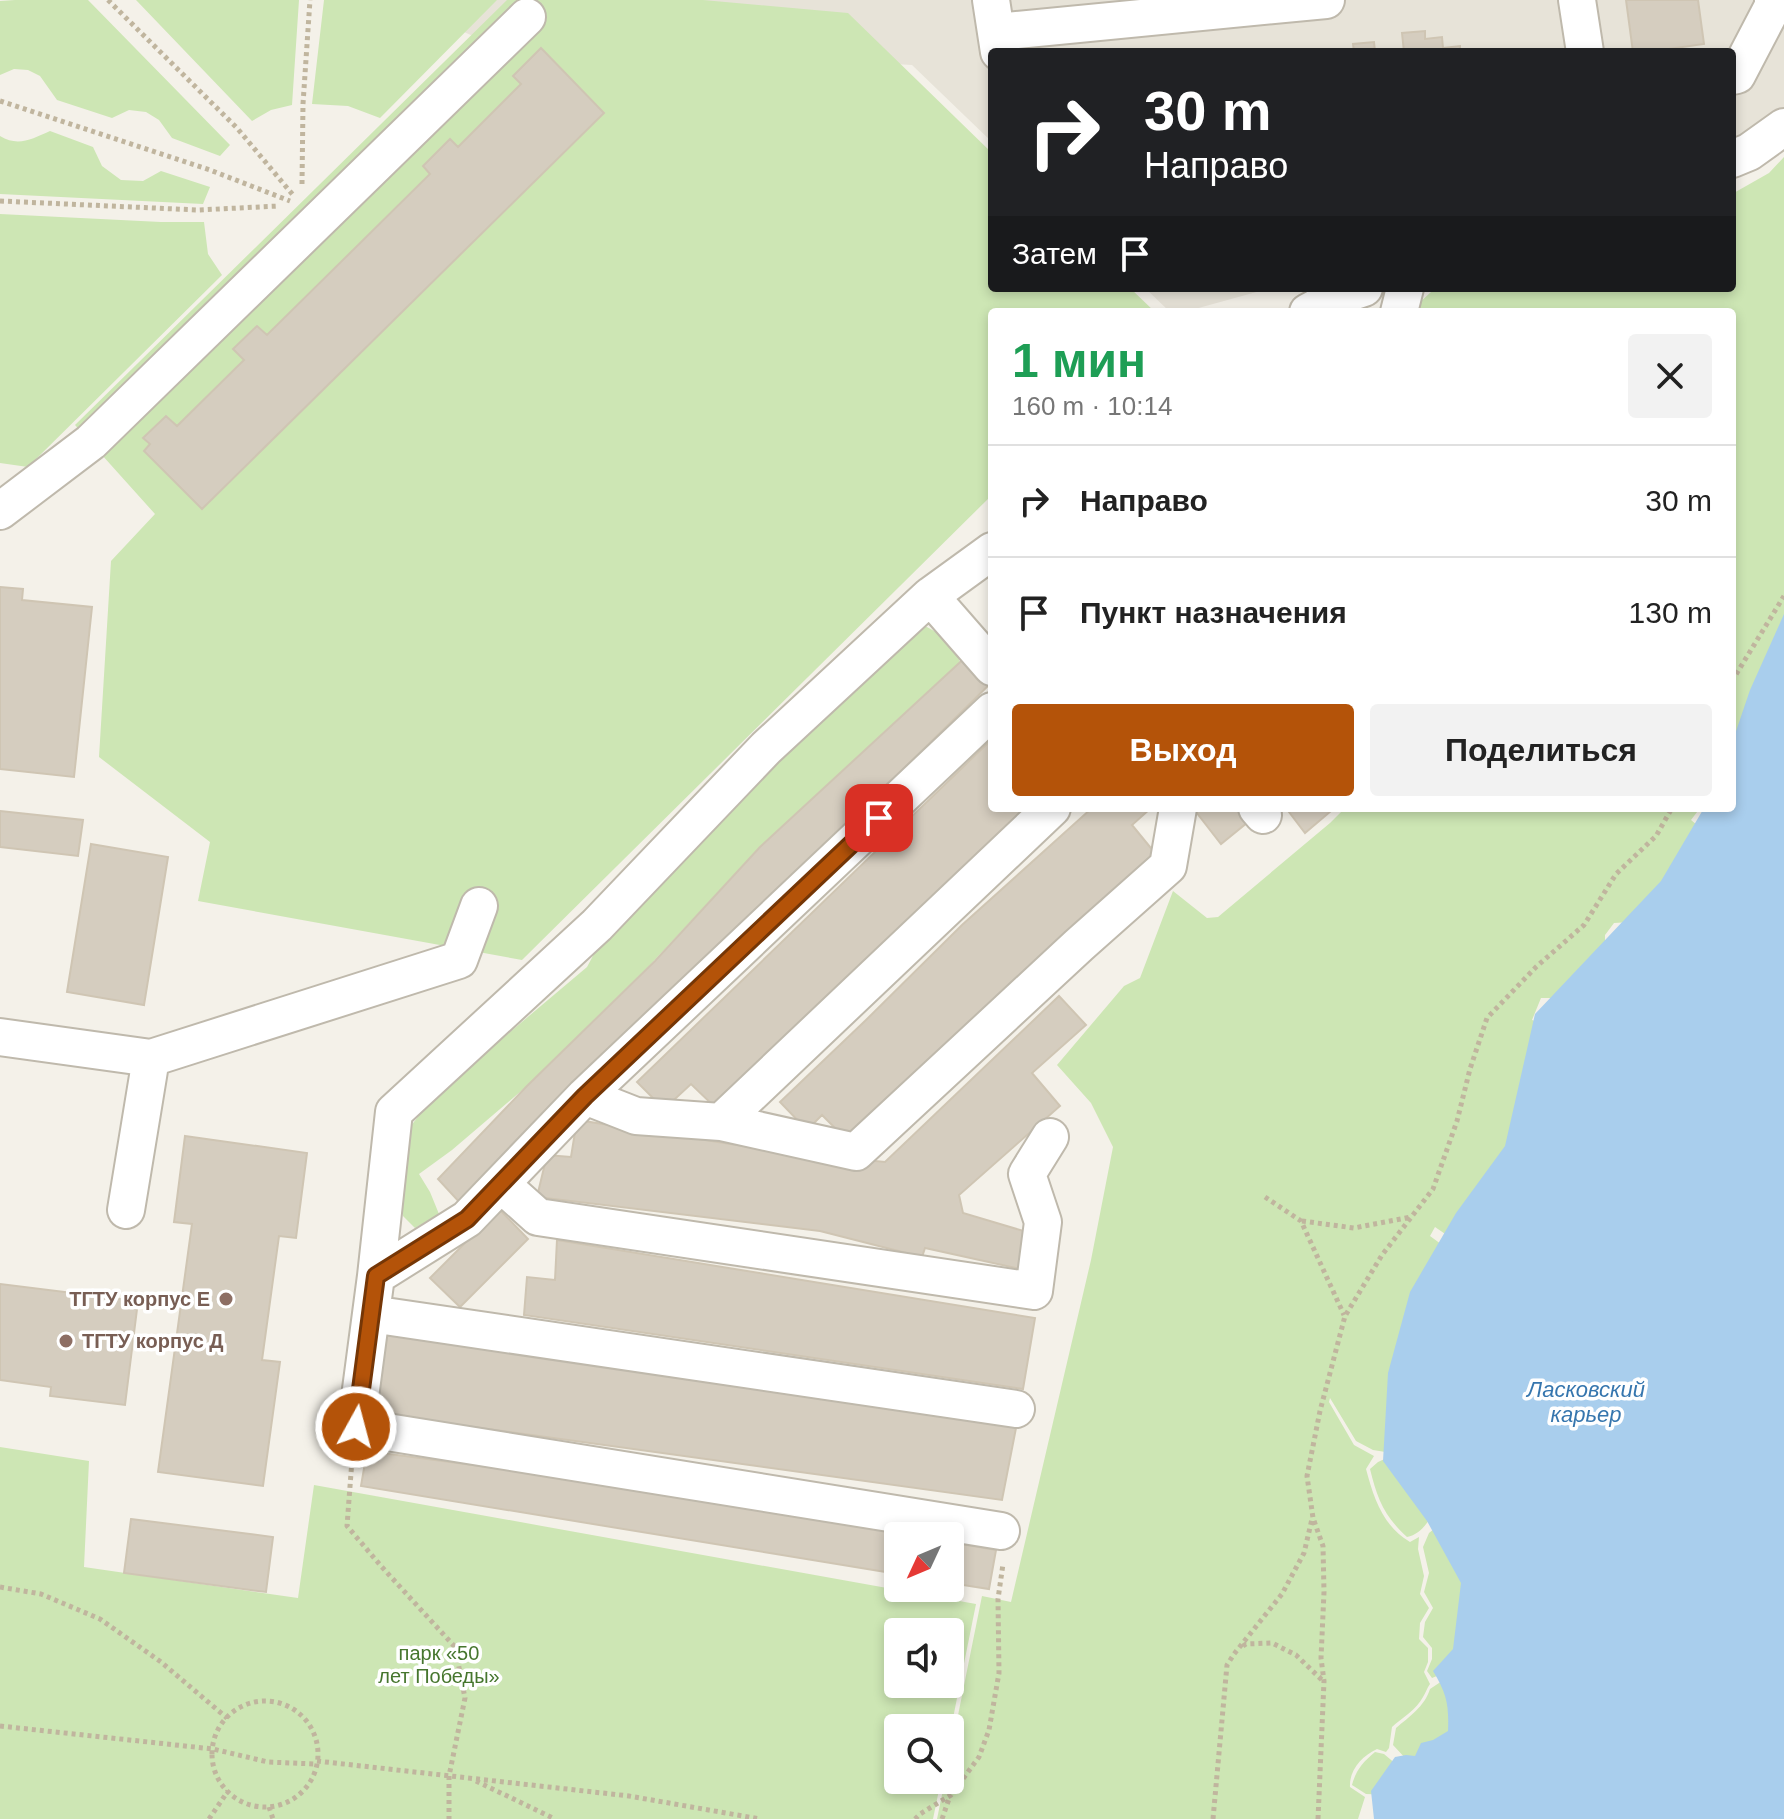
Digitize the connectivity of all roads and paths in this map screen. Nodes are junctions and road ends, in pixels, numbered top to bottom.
1 (108, 0) edge
2 (310, 0) edge
3 (1326, 0) edge
4 (1577, 0) edge
5 (1773, 0) edge
6 (527, 17) dead end
7 (996, 28) edge
8 (1584, 48) edge
9 (1736, 75) edge
10 (0, 101) edge
11 (1784, 127) edge
12 (1736, 157) edge
13 (302, 191) dead end
14 (0, 201) edge
15 (302, 205) junction
16 (1352, 292) edge
17 (1315, 308) edge
18 (0, 511) edge
19 (988, 554) edge
20 (930, 596) junction
21 (1784, 596) edge
22 (988, 662) edge
23 (1736, 674) edge
24 (988, 715) edge
25 (1048, 812) edge
26 (1177, 812) edge
27 (1670, 812) edge
28 (479, 906) dead end
29 (0, 1037) edge
30 (151, 1058) junction
31 (585, 1096) junction
32 (721, 1122) junction
33 (1050, 1137) dead end
34 (501, 1184) junction
35 (1265, 1197) dead end
36 (126, 1210) dead end
37 (1412, 1217) junction
38 (1301, 1221) junction
39 (376, 1276) junction
40 (371, 1314) junction
41 (1345, 1316) junction
42 (1016, 1409) dead end
43 (354, 1441) junction
44 (1313, 1518) junction
45 (1001, 1531) dead end
46 (0, 1587) edge
47 (998, 1599) dead end
48 (1234, 1654) junction
49 (1324, 1681) junction
50 (227, 1718) junction
51 (0, 1726) edge
52 (213, 1749) junction
53 (317, 1763) junction
54 (449, 1776) junction
55 (471, 1779) junction
56 (228, 1791) junction
57 (951, 1795) junction
58 (269, 1807) junction
59 (209, 1819) edge
60 (273, 1819) edge
61 (449, 1819) edge
62 (555, 1819) edge
63 (760, 1819) edge
64 (915, 1819) edge
65 (942, 1819) edge
66 (1213, 1819) edge
67 (1318, 1819) edge

1 - 15 path
2 - 13 path
3 - 7 lane
4 - 8 lane
5 - 9 lane
6 - 18 lane
10 - 15 path
11 - 12 lane
14 - 15 path
16 - 17 lane
19 - 20 lane
20 - 22 lane
20 - 39 lane
21 - 23 path
24 - 31 lane
25 - 32 lane
26 - 32 lane
27 - 37 path
28 - 30 lane
29 - 30 lane
30 - 36 lane
31 - 32 lane
31 - 34 lane
33 - 34 lane
34 - 39 lane
35 - 38 path
37 - 38 path
37 - 41 path
38 - 41 path
39 - 40 lane
40 - 42 lane
40 - 43 lane
41 - 44 path
43 - 45 lane
43 - 54 path
44 - 48 path
44 - 49 path
46 - 50 path
47 - 57 path
48 - 49 path
48 - 66 path
49 - 67 path
50 - 52 path
50 - 53 path
51 - 52 path
52 - 53 path
52 - 56 path
53 - 54 path
53 - 58 path
54 - 55 path
54 - 61 path
55 - 62 path
55 - 63 path
56 - 58 path
56 - 59 path
57 - 64 path
57 - 65 path
58 - 60 path

